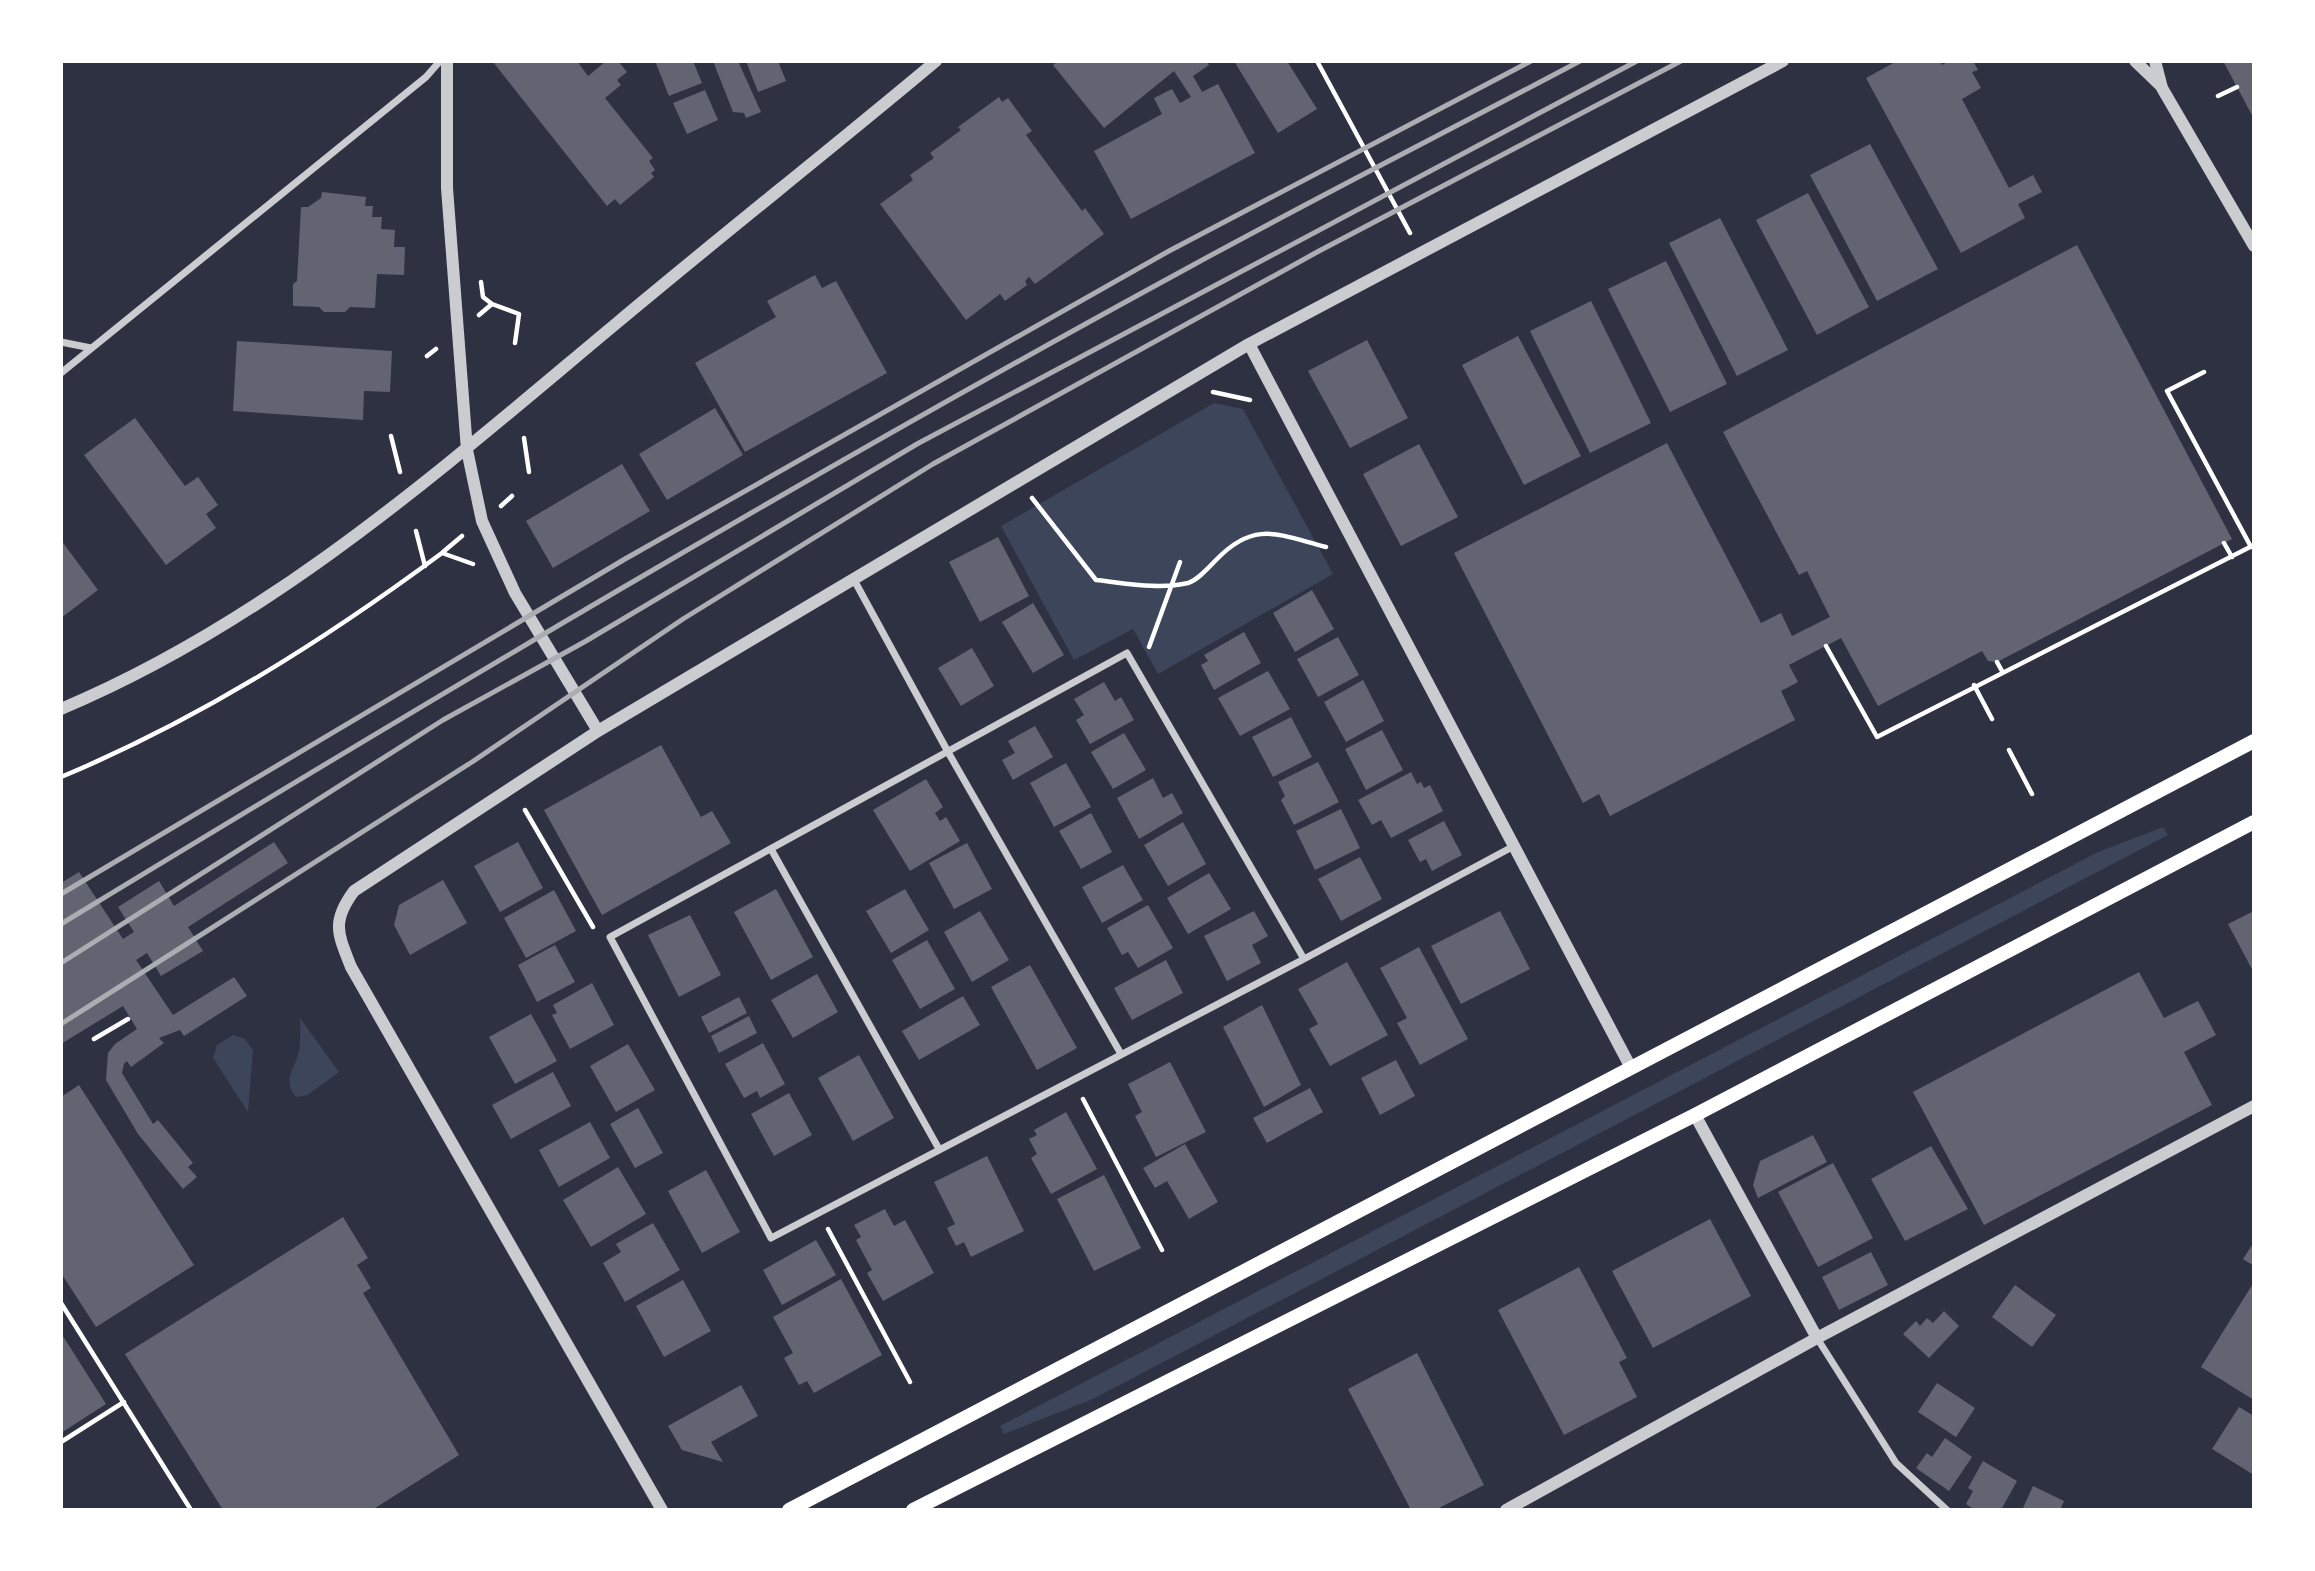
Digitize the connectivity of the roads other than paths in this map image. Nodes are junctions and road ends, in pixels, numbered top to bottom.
1 (440, 61) edge
2 (447, 61) edge
3 (936, 61) edge
4 (1783, 61) edge
5 (2135, 61) edge
6 (2155, 61) edge
7 (2162, 88) junction
8 (2254, 246) edge
9 (61, 342) edge
10 (1249, 344) junction
11 (91, 348) junction
12 (61, 373) edge
13 (467, 450) junction
14 (853, 578) junction
15 (61, 709) edge
16 (598, 732) junction
17 (2254, 741) edge
18 (948, 752) junction
19 (2254, 822) edge
20 (1514, 846) junction
21 (771, 849) junction
22 (1304, 960) junction
23 (1121, 1054) junction
24 (1630, 1066) junction
25 (2254, 1106) edge
26 (1695, 1115) junction
27 (939, 1149) junction
28 (1817, 1338) junction
29 (662, 1510) edge
30 (789, 1510) edge
31 (913, 1510) edge
32 (1506, 1510) edge
33 (1947, 1510) edge

1 - 11 street
2 - 13 street
3 - 13 street
4 - 10 street
5 - 7 street
6 - 7 street
7 - 8 street
9 - 11 street
10 - 14 street
10 - 20 street
11 - 12 street
13 - 15 street
13 - 16 street
14 - 16 street
14 - 18 street
16 - 29 street
17 - 24 main road
18 - 21 street
18 - 22 street
18 - 23 street
19 - 26 main road
20 - 22 street
20 - 24 street
21 - 27 street
21 - 27 street
22 - 23 street
23 - 27 street
24 - 30 main road
25 - 28 street
26 - 28 street
26 - 31 main road
28 - 32 street
28 - 33 street

